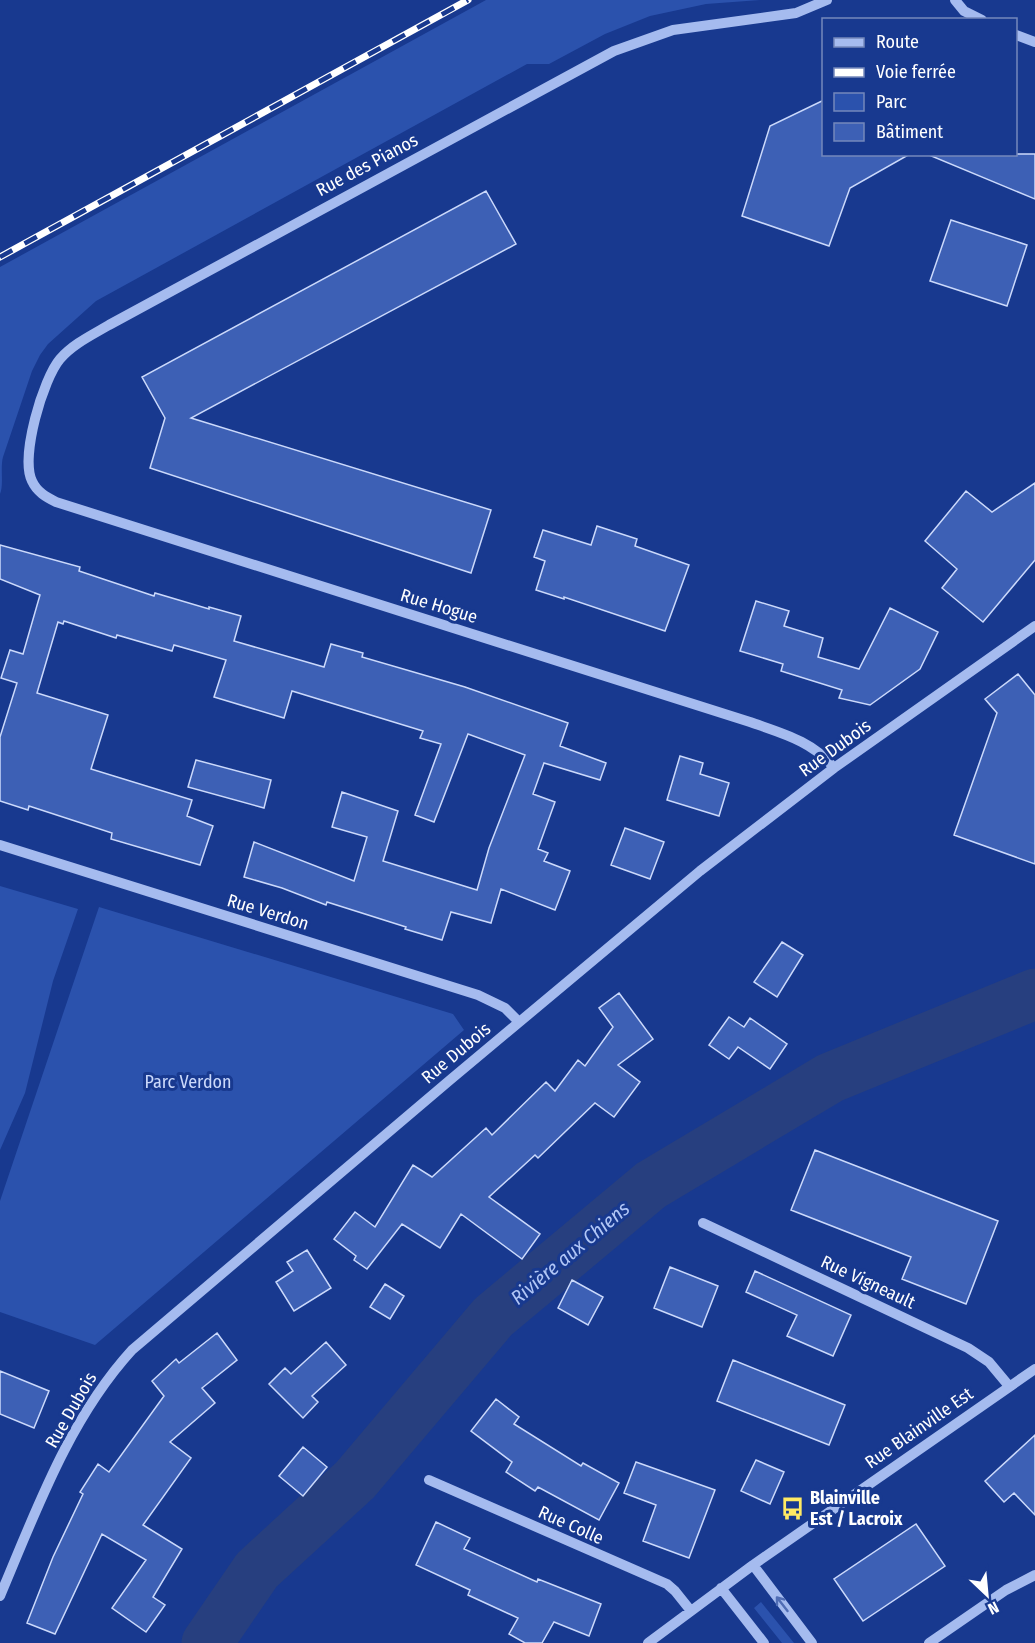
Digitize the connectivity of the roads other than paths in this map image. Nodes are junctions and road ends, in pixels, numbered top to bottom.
1 (827, 0) edge
2 (955, 0) edge
3 (978, 18) edge
4 (1017, 34) edge
5 (1035, 42) edge
6 (32, 481) joint
7 (1035, 626) edge
8 (834, 768) junction
9 (0, 845) edge
10 (519, 1022) junction
11 (703, 1223) dead end
12 (1035, 1369) edge
13 (1009, 1386) junction
14 (429, 1480) dead end
15 (753, 1565) junction
16 (1035, 1575) edge
17 (722, 1588) junction
18 (0, 1596) edge
19 (691, 1611) junction
20 (648, 1643) edge
21 (764, 1643) edge
22 (812, 1643) edge
23 (929, 1643) edge

1 - 6 street, Rue des Pianos
2 - 3 street
4 - 5 street
6 - 8 street, Rue Hogue
7 - 8 street, Rue Dubois
8 - 10 street, Rue Dubois
9 - 10 street, Rue Verdon
10 - 18 street, Rue Dubois
11 - 13 street, Rue Vigneault
12 - 13 street, Rue Blainville Est
13 - 15 street, Rue Blainville Est
14 - 19 street, Rue Colle
15 - 17 street, Rue Blainville Est
22 -> 15 street
16 - 23 street
17 - 19 street, Rue Blainville Est
17 - 21 street
19 - 20 street, Rue Blainville Est

